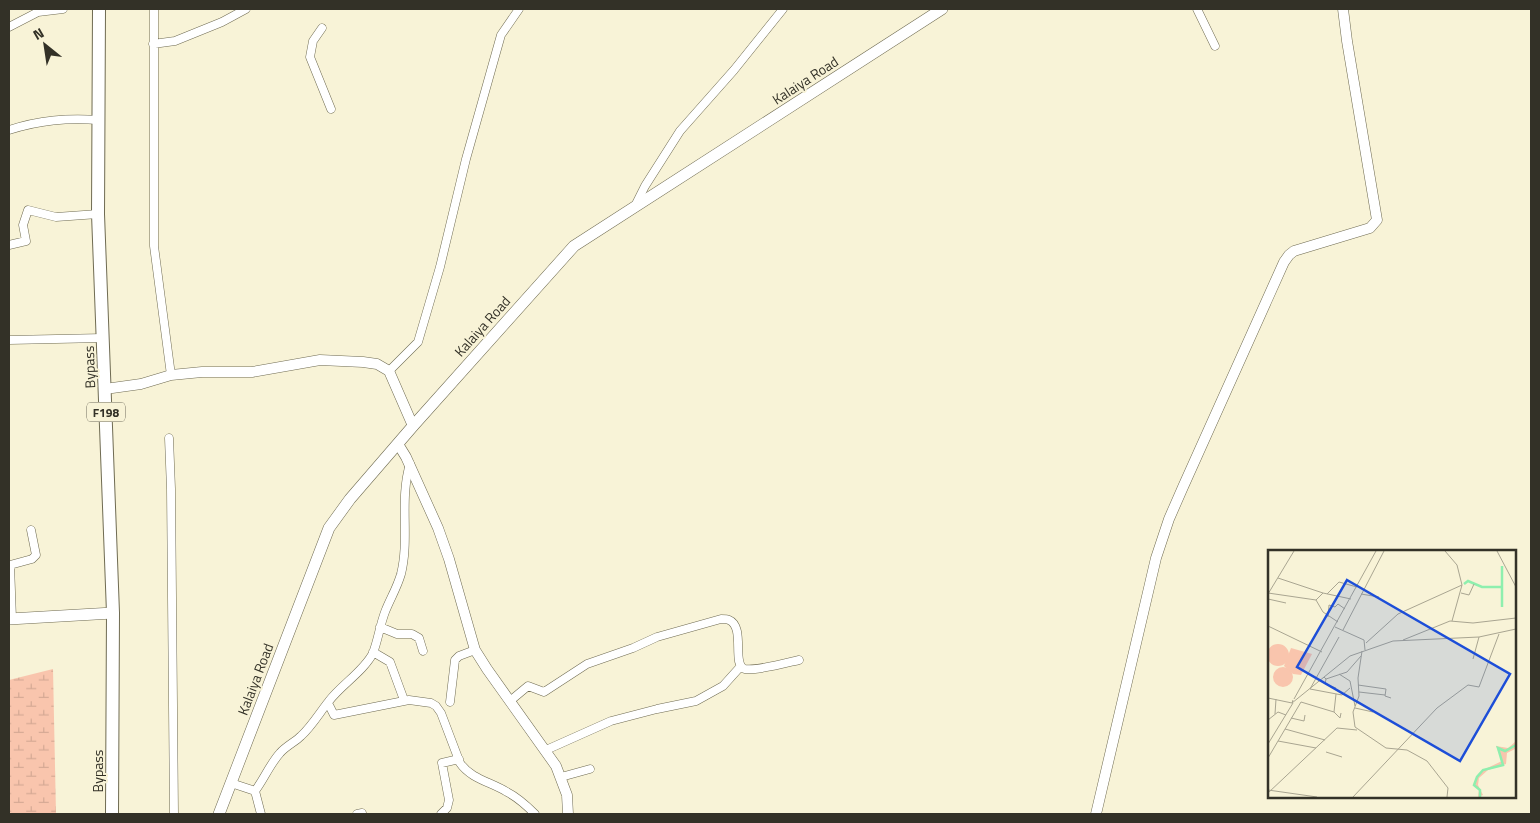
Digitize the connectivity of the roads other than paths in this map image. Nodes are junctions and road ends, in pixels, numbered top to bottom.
1 (63, 9) edge
2 (99, 9) edge
3 (154, 9) edge
4 (246, 9) edge
5 (519, 9) edge
6 (783, 9) edge
7 (942, 9) edge
8 (1197, 9) edge
9 (1343, 9) edge
10 (9, 27) edge
11 (322, 28) dead end
12 (153, 44) junction
13 (1215, 46) dead end
14 (332, 109) dead end
15 (99, 120) junction
16 (9, 130) edge
17 (636, 206) junction
18 (98, 214) junction
19 (9, 245) edge
20 (103, 338) junction
21 (9, 340) edge
22 (388, 371) junction
23 (171, 375) junction
24 (105, 389) junction
25 (413, 426) junction
26 (169, 438) dead end
27 (398, 444) junction
28 (410, 464) junction
29 (31, 530) dead end
30 (113, 613) junction
31 (11, 619) edge
32 (380, 627) junction
33 (476, 650) junction
34 (423, 651) dead end
35 (373, 652) junction
36 (799, 660) dead end
37 (741, 666) junction
38 (404, 700) junction
39 (450, 702) dead end
40 (510, 702) junction
41 (328, 703) junction
42 (546, 750) junction
43 (458, 758) junction
44 (590, 769) dead end
45 (561, 777) junction
46 (231, 783) junction
47 (255, 791) junction
48 (112, 814) edge
49 (174, 814) edge
50 (219, 814) edge
51 (261, 814) edge
52 (441, 814) edge
53 (535, 814) edge
54 (568, 814) edge
55 (1096, 814) edge

1 - 10 street
2 - 15 main road, Bypass / F198
3 - 12 street
4 - 12 street
5 - 22 street
6 - 17 street
7 - 17 main road, Kalaiya Road
8 - 13 street
9 - 55 street
11 - 14 street
12 - 23 street
15 - 16 street
15 - 18 main road, Bypass / F198
17 - 25 main road, Kalaiya Road
18 - 19 street
18 - 20 main road, Bypass / F198
20 - 21 street
20 - 24 main road, Bypass / F198
22 - 23 street
22 - 25 street
23 - 24 street
24 - 30 main road, Bypass / F198
25 - 27 main road, Kalaiya Road
26 - 49 street
27 - 28 street
27 - 46 main road, Kalaiya Road
28 - 32 street
28 - 33 street
29 - 31 street
30 - 31 main road
30 - 48 main road, Bypass / F198
32 - 34 street
32 - 35 street
33 - 39 street
33 - 40 street
35 - 38 street
35 - 41 street
36 - 37 street
37 - 40 street
37 - 42 street
38 - 41 street
38 - 43 street
40 - 42 street
41 - 47 street
42 - 45 street
43 - 52 street
43 - 53 street
44 - 45 street
45 - 54 street
46 - 47 street
46 - 50 main road, Kalaiya Road
47 - 51 street

